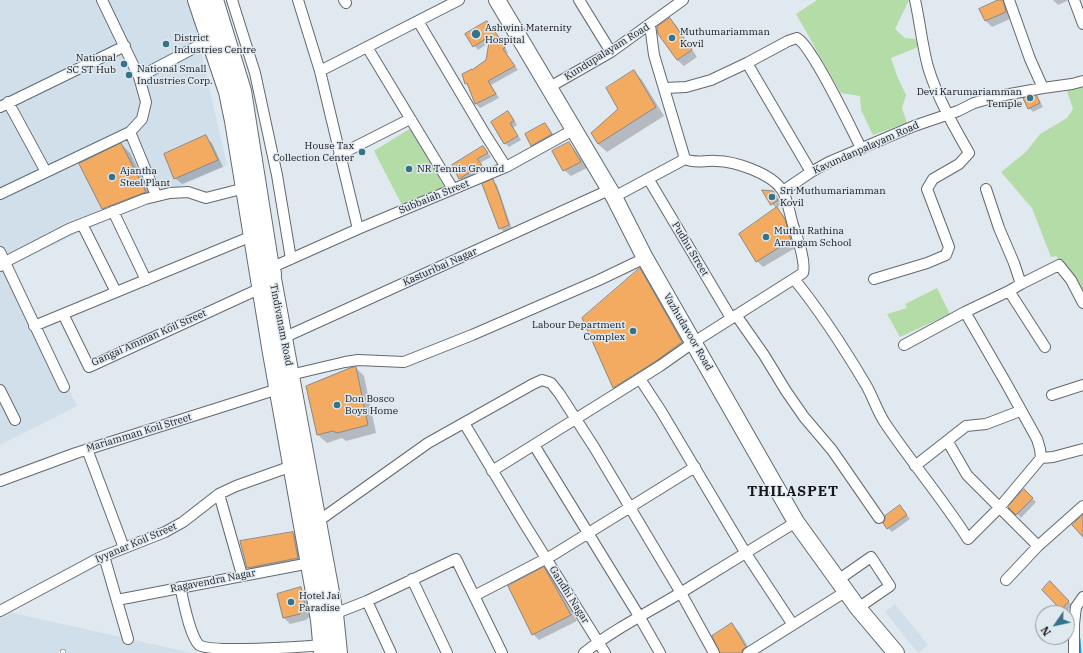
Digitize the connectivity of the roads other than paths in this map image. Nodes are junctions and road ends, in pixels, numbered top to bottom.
1 (102, 0) edge
2 (197, 0) edge
3 (214, 0) edge
4 (232, 0) edge
5 (298, 0) edge
6 (459, 0) edge
7 (497, 0) edge
8 (580, 0) edge
9 (683, 0) edge
10 (915, 0) edge
11 (1009, 0) edge
12 (1074, 0) edge
13 (418, 21) junction
14 (1083, 24) edge
15 (650, 25) junction
16 (218, 36) junction
17 (125, 46) junction
18 (367, 47) junction
19 (611, 52) junction
20 (747, 63) junction
21 (320, 71) junction
22 (139, 77) junction
23 (1083, 81) edge
24 (548, 88) junction
25 (665, 88) junction
26 (1043, 88) junction
27 (4, 105) edge
28 (948, 114) junction
29 (410, 119) junction
30 (573, 130) junction
31 (130, 132) junction
32 (861, 148) junction
33 (339, 154) junction
34 (685, 159) junction
35 (506, 167) junction
36 (46, 172) junction
37 (811, 172) junction
38 (649, 180) junction
39 (245, 188) junction
40 (453, 189) junction
41 (986, 189) dead end
42 (783, 191) junction
43 (0, 194) edge
44 (611, 194) junction
45 (156, 195) junction
46 (113, 212) junction
47 (82, 224) junction
48 (358, 229) junction
49 (252, 236) junction
50 (0, 252) edge
51 (645, 258) junction
52 (291, 259) junction
53 (3, 264) edge
54 (794, 279) junction
55 (874, 279) dead end
56 (146, 280) junction
57 (1021, 284) junction
58 (261, 288) junction
59 (1009, 291) junction
60 (116, 292) junction
61 (1083, 303) edge
62 (965, 312) junction
63 (63, 314) junction
64 (734, 316) junction
65 (34, 326) junction
66 (280, 338) junction
67 (694, 342) junction
68 (904, 345) dead end
69 (1045, 347) dead end
70 (290, 375) junction
71 (640, 379) junction
72 (1083, 385) edge
73 (64, 387) dead end
74 (278, 389) junction
75 (0, 390) edge
76 (1052, 395) dead end
77 (1020, 411) junction
78 (576, 419) junction
79 (15, 420) dead end
80 (464, 423) junction
81 (948, 442) junction
82 (534, 445) junction
83 (87, 449) junction
84 (1083, 449) edge
85 (1041, 458) junction
86 (292, 466) junction
87 (915, 466) junction
88 (695, 467) junction
89 (492, 470) junction
90 (0, 481) edge
91 (219, 494) junction
92 (1083, 506) edge
93 (630, 508) junction
94 (999, 508) junction
95 (879, 518) dead end
96 (317, 522) junction
97 (796, 522) junction
98 (589, 533) junction
99 (1038, 546) junction
100 (124, 548) junction
101 (745, 552) junction
102 (104, 556) junction
103 (546, 559) junction
104 (310, 563) junction
105 (242, 576) junction
106 (412, 579) junction
107 (1006, 580) dead end
108 (842, 586) junction
109 (180, 587) junction
110 (681, 593) junction
111 (474, 596) junction
112 (1083, 597) edge
113 (117, 600) junction
114 (367, 600) junction
115 (858, 608) junction
116 (0, 611) edge
117 (334, 614) junction
118 (639, 616) junction
119 (793, 625) junction
120 (128, 639) dead end
121 (1083, 639) edge
122 (598, 642) junction
123 (328, 650) edge
124 (1074, 650) edge
125 (391, 653) edge
126 (447, 653) edge
127 (502, 653) edge
128 (584, 653) edge
129 (605, 653) edge
130 (660, 653) edge
131 (714, 653) edge
132 (748, 653) edge
133 (896, 653) edge

1 - 17 street
2 - 16 highway
3 - 16 highway, Tindivanam Road
4 - 52 street
5 - 21 street
6 - 13 street
7 - 24 main road, Vazhudavoor Road
8 - 19 street
9 - 15 street, Kundupalayam Road
10 - 28 street
11 - 26 street
12 - 14 street
13 - 18 street
13 - 35 street
15 - 19 street, Kundupalayam Road
15 - 25 street
16 - 22 street
16 - 39 highway
16 - 66 highway, Tindivanam Road
17 - 22 street
17 - 27 street
18 - 21 street
18 - 29 street
19 - 24 street, Kundupalayam Road
20 - 25 street
20 - 32 street
20 - 37 street
21 - 33 street
22 - 31 street
23 - 26 street, Kavundanpalayam Road
24 - 30 main road, Vazhudavoor Road
25 - 34 street
26 - 28 street, Kavundanpalayam Road
27 - 36 street
28 - 32 street, Kavundanpalayam Road
28 - 55 street
29 - 33 street
29 - 40 street
30 - 35 street, Subbaiah Street
30 - 44 main road, Vazhudavoor Road
31 - 36 street
31 - 45 street
32 - 37 street, Kavundanpalayam Road
33 - 48 street
34 - 38 street
34 - 42 street
35 - 40 street, Subbaiah Street
36 - 43 street
37 - 42 street, Kavundanpalayam Road
38 - 44 street
38 - 64 street, Pudhu Street
39 - 45 street
39 - 49 highway
40 - 48 street, Subbaiah Street
41 - 57 street
42 - 54 street
44 - 51 main road, Vazhudavoor Road
44 - 66 street, Kasturibai Nagar
45 - 46 street
46 - 47 street
46 - 56 street
47 - 53 street
47 - 60 street
48 - 52 street, Subbaiah Street
49 - 56 street
49 - 58 highway
50 - 53 street
51 - 67 main road, Vazhudavoor Road
51 - 70 street
52 - 66 street, Subbaiah Street
53 - 65 street
54 - 64 street
54 - 87 street
56 - 60 street
57 - 59 street
57 - 61 street
58 - 63 street, Gangai Amman Koil Street
58 - 66 highway
59 - 62 street
59 - 69 street
60 - 63 street
62 - 68 street
62 - 77 street
63 - 65 street
64 - 67 street
64 - 95 street, Pudhu Street
65 - 73 street
66 - 70 highway, Tindivanam Road
66 - 74 highway
67 - 71 street
67 - 97 main road, Vazhudavoor Road
70 - 96 highway, Tindivanam Road
71 - 78 street
71 - 88 street
72 - 76 street
74 - 83 street, Mariamman Koil Street
74 - 86 highway
75 - 79 street
77 - 81 street
77 - 85 street
78 - 80 street
78 - 82 street
78 - 93 street
80 - 89 street
80 - 96 street
81 - 87 street
81 - 94 street
82 - 89 street
82 - 98 street
83 - 90 street, Mariamman Koil Street
83 - 100 street
84 - 85 street
85 - 94 street
86 - 91 street, Iyyanar Koil Street
86 - 104 highway
87 - 94 street
88 - 93 street, Gandhi Nagar
88 - 101 street
89 - 103 street
91 - 100 street, Iyyanar Koil Street
91 - 105 street
92 - 99 street
93 - 98 street, Gandhi Nagar
93 - 110 street
94 - 99 street
96 - 117 highway, Tindivanam Road
97 - 101 street
97 - 108 main road, Vazhudavoor Road
98 - 103 street, Gandhi Nagar
98 - 118 street
99 - 107 street
100 - 102 street, Iyyanar Koil Street
101 - 110 street
101 - 119 street
102 - 113 street
102 - 116 street, Iyyanar Koil Street
103 - 111 street
103 - 122 street, Gandhi Nagar
104 - 105 street, Ragavendra Nagar
104 - 123 highway
105 - 109 street, Ragavendra Nagar
106 - 111 street
106 - 114 street
106 - 126 street
108 - 115 main road, Vazhudavoor Road
108 - 115 street
108 - 119 street
109 - 113 street, Ragavendra Nagar
109 - 123 street
110 - 118 street
110 - 131 street
111 - 127 street
112 - 124 street
113 - 120 street
114 - 117 street
114 - 125 street
115 - 133 main road, Vazhudavoor Road
117 - 123 highway, Tindivanam Road
118 - 122 street
118 - 130 street
119 - 132 street
121 - 124 street
122 - 128 street
122 - 129 street, Gandhi Nagar

